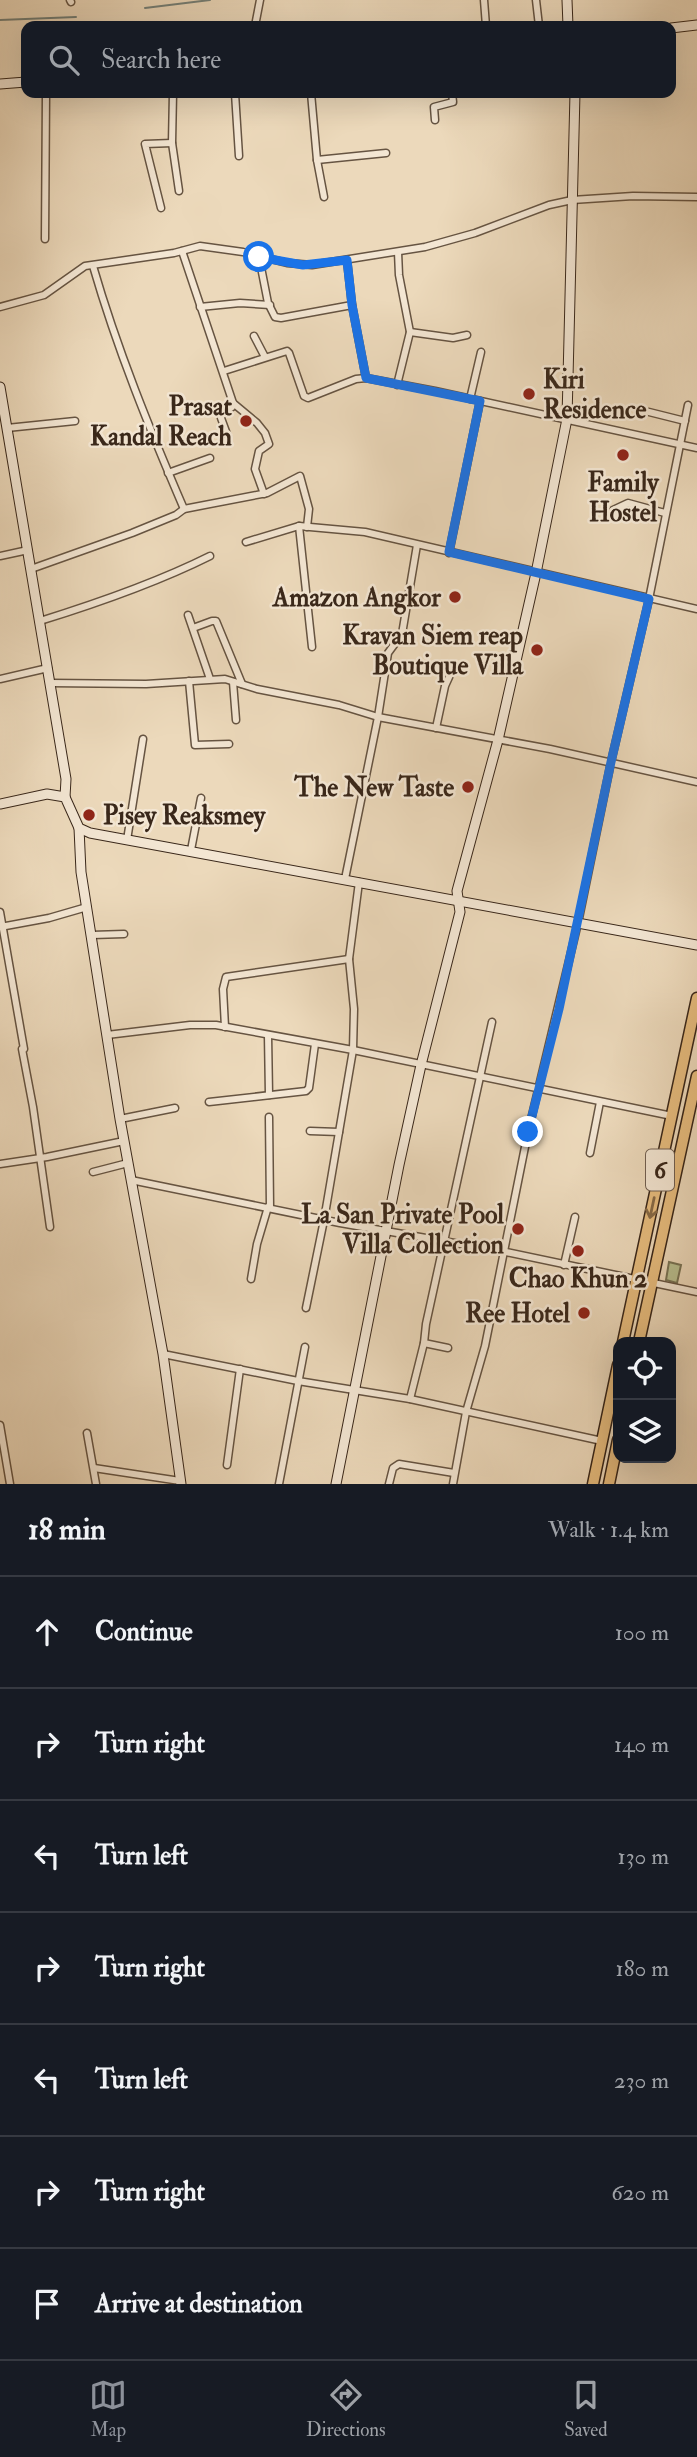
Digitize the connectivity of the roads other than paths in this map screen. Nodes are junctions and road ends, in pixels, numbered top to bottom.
1 (260, 0) edge
2 (484, 0) edge
3 (536, 0) edge
4 (567, 0) edge
5 (256, 21) edge
6 (486, 21) edge
7 (538, 21) edge
8 (568, 21) edge
9 (697, 25) edge
10 (676, 27) edge
11 (21, 83) edge
12 (0, 85) edge
13 (46, 98) edge
14 (173, 98) edge
15 (235, 98) edge
16 (311, 98) edge
17 (453, 98) edge
18 (575, 98) edge
19 (435, 120) dead end
20 (172, 143) junction
21 (386, 153) dead end
22 (239, 156) dead end
23 (317, 160) junction
24 (179, 191) dead end
25 (324, 197) dead end
26 (697, 197) edge
27 (572, 200) junction
28 (161, 208) dead end
29 (45, 239) dead end
30 (182, 251) junction
31 (398, 252) junction
32 (259, 257) junction
33 (347, 260) junction
34 (93, 266) junction
35 (270, 305) junction
36 (352, 305) junction
37 (0, 307) edge
38 (200, 307) junction
39 (410, 332) junction
40 (467, 335) dead end
41 (254, 336) dead end
42 (481, 352) dead end
43 (265, 357) junction
44 (223, 371) junction
45 (366, 378) junction
46 (397, 385) junction
47 (0, 387) edge
48 (470, 399) junction
49 (480, 401) junction
50 (233, 403) junction
51 (688, 405) dead end
52 (649, 412) dead end
53 (567, 419) junction
54 (75, 421) dead end
55 (685, 421) junction
56 (5, 435) edge
57 (228, 437) dead end
58 (680, 444) junction
59 (697, 448) edge
60 (210, 458) dead end
61 (168, 473) junction
62 (264, 494) junction
63 (184, 509) junction
64 (613, 510) dead end
65 (665, 513) junction
66 (299, 526) junction
67 (307, 527) junction
68 (246, 542) dead end
69 (417, 545) junction
70 (28, 550) junction
71 (449, 552) junction
72 (0, 556) edge
73 (210, 556) dead end
74 (31, 569) junction
75 (536, 573) junction
76 (649, 599) junction
77 (697, 609) edge
78 (188, 615) dead end
79 (40, 621) junction
80 (193, 628) junction
81 (312, 648) dead end
82 (48, 668) junction
83 (450, 675) dead end
84 (0, 679) edge
85 (210, 679) junction
86 (189, 681) junction
87 (233, 682) junction
88 (50, 683) junction
89 (242, 684) junction
90 (378, 718) junction
91 (236, 720) dead end
92 (436, 728) junction
93 (143, 739) dead end
94 (498, 740) junction
95 (229, 744) dead end
96 (611, 762) junction
97 (697, 782) edge
98 (65, 797) junction
99 (201, 798) dead end
100 (0, 804) edge
101 (79, 828) junction
102 (127, 840) junction
103 (191, 850) junction
104 (345, 880) junction
105 (359, 882) junction
106 (460, 900) junction
107 (87, 907) junction
108 (0, 912) edge
109 (578, 923) junction
110 (1, 926) edge
111 (124, 934) dead end
112 (92, 935) junction
113 (697, 946) edge
114 (349, 959) junction
115 (697, 998) edge
116 (492, 1022) dead end
117 (225, 1027) junction
118 (107, 1035) junction
119 (268, 1035) junction
120 (315, 1044) junction
121 (353, 1050) junction
122 (421, 1065) junction
123 (697, 1076) edge
124 (479, 1077) junction
125 (539, 1090) junction
126 (269, 1095) junction
127 (209, 1102) dead end
128 (600, 1102) junction
129 (175, 1108) dead end
130 (671, 1116) junction
131 (269, 1117) dead end
132 (120, 1119) junction
133 (692, 1123) edge
134 (310, 1131) dead end
135 (339, 1132) junction
136 (124, 1141) junction
137 (590, 1153) dead end
138 (39, 1158) junction
139 (128, 1163) junction
140 (0, 1164) edge
141 (93, 1172) dead end
142 (131, 1181) junction
143 (269, 1207) junction
144 (575, 1217) dead end
145 (324, 1220) junction
146 (50, 1227) dead end
147 (386, 1229) junction
148 (444, 1240) junction
149 (506, 1252) junction
150 (564, 1265) junction
151 (251, 1279) dead end
152 (636, 1279) junction
153 (651, 1283) junction
154 (697, 1292) edge
155 (306, 1308) dead end
156 (624, 1337) edge
157 (640, 1337) edge
158 (424, 1343) junction
159 (305, 1346) dead end
160 (448, 1348) dead end
161 (163, 1354) junction
162 (240, 1369) junction
163 (298, 1381) junction
164 (613, 1389) edge
165 (354, 1390) junction
166 (410, 1399) junction
167 (466, 1412) junction
168 (0, 1425) edge
169 (87, 1433) dead end
170 (602, 1441) junction
171 (613, 1463) edge
172 (227, 1465) dead end
173 (94, 1468) junction
174 (454, 1473) junction
175 (180, 1483) edge
176 (10, 1484) edge
177 (96, 1484) edge
178 (279, 1484) edge
179 (335, 1484) edge
180 (389, 1484) edge
181 (453, 1484) edge
182 (593, 1484) edge
183 (609, 1484) edge

1 - 5 street
2 - 6 street
3 - 7 street
4 - 8 street
9 - 10 street
11 - 12 street
13 - 29 street
14 - 20 street
15 - 22 street
16 - 23 street
17 - 19 street
18 - 27 street
20 - 24 street
20 - 28 street
21 - 23 street
23 - 25 street
26 - 27 street
27 - 31 street
27 - 53 street
30 - 32 street
30 - 34 street
30 - 38 street
31 - 33 street
31 - 39 street
32 - 33 street
32 - 35 street
33 - 36 street
34 - 37 street
34 - 61 street
35 - 36 street
35 - 38 street
36 - 45 street
38 - 44 street
39 - 40 street
39 - 46 street
41 - 43 street
42 - 48 street
43 - 44 street
43 - 45 street
44 - 50 street
45 - 46 street
46 - 48 street
47 - 56 street
48 - 49 street
49 - 53 street
49 - 71 street
50 - 57 street
50 - 62 street
51 - 55 street
52 - 55 street
53 - 58 street
53 - 75 street
54 - 56 street
55 - 58 street
56 - 70 street
58 - 59 street
58 - 65 street
60 - 61 street
61 - 63 street
62 - 63 street
62 - 67 street
63 - 74 street
64 - 65 street
65 - 76 street
66 - 67 street
66 - 68 street
66 - 81 street
67 - 69 street
69 - 71 street
69 - 90 street
70 - 72 street
70 - 74 street
71 - 75 street
73 - 79 street
74 - 79 street
75 - 76 street
75 - 94 street
76 - 77 street
76 - 96 street
78 - 80 street
79 - 82 street
80 - 85 street
80 - 89 street
82 - 84 street
82 - 88 street
83 - 92 street
85 - 86 street
85 - 87 street
86 - 88 street
86 - 95 street
87 - 89 street
87 - 91 street
88 - 98 street
89 - 90 street
90 - 92 street
90 - 104 street
92 - 94 street
93 - 102 street
94 - 96 street
94 - 106 street
96 - 97 street
96 - 109 street
98 - 100 street
98 - 101 street
99 - 103 street
101 - 102 street
101 - 107 street
102 - 103 street
103 - 104 street
104 - 105 street
105 - 106 street
105 - 114 street
106 - 109 street
106 - 122 street
107 - 110 street
107 - 112 street
108 - 110 street
109 - 113 street
109 - 125 street
110 - 138 street
111 - 112 street
112 - 118 street
114 - 117 street
114 - 121 street
115 - 130 highway, 6
116 - 124 street
117 - 118 street
117 - 119 street
118 - 132 street
119 - 120 street
119 - 126 street
120 - 121 street
120 - 126 street
121 - 122 street
121 - 135 street
122 - 124 street
122 - 147 street
123 - 133 highway, 6
124 - 125 street
124 - 148 street
125 - 128 street
125 - 149 street
126 - 127 street
128 - 130 street
128 - 137 street
129 - 132 street
130 -> 152 highway, 6
131 - 143 street
132 - 136 street
133 - 153 highway, 6
134 - 135 street
135 - 145 street
136 - 138 street
136 - 139 street
138 - 140 street
138 - 146 street
139 - 141 street
139 - 142 street
142 - 143 street
142 - 161 street
143 - 145 street
143 - 151 street
144 - 150 street
145 - 147 street
145 - 155 street
147 - 148 street
147 - 165 street
148 - 149 street
148 - 158 street
149 - 150 street
149 - 167 street
150 - 152 street
152 - 153 street
152 - 156 highway, 6
153 - 154 street
153 - 157 highway, 6
158 - 160 street
158 - 166 street
159 - 163 street
161 - 162 street
161 - 175 street
162 - 163 street
162 - 172 street
163 - 165 street
163 - 178 street
164 - 170 highway
165 - 166 street
165 - 179 street
166 - 167 street
167 - 170 street
167 - 174 street
168 - 176 street
169 - 173 street
170 - 182 highway
171 - 183 highway
173 - 175 street
173 - 177 street
174 - 180 street
174 - 181 street

